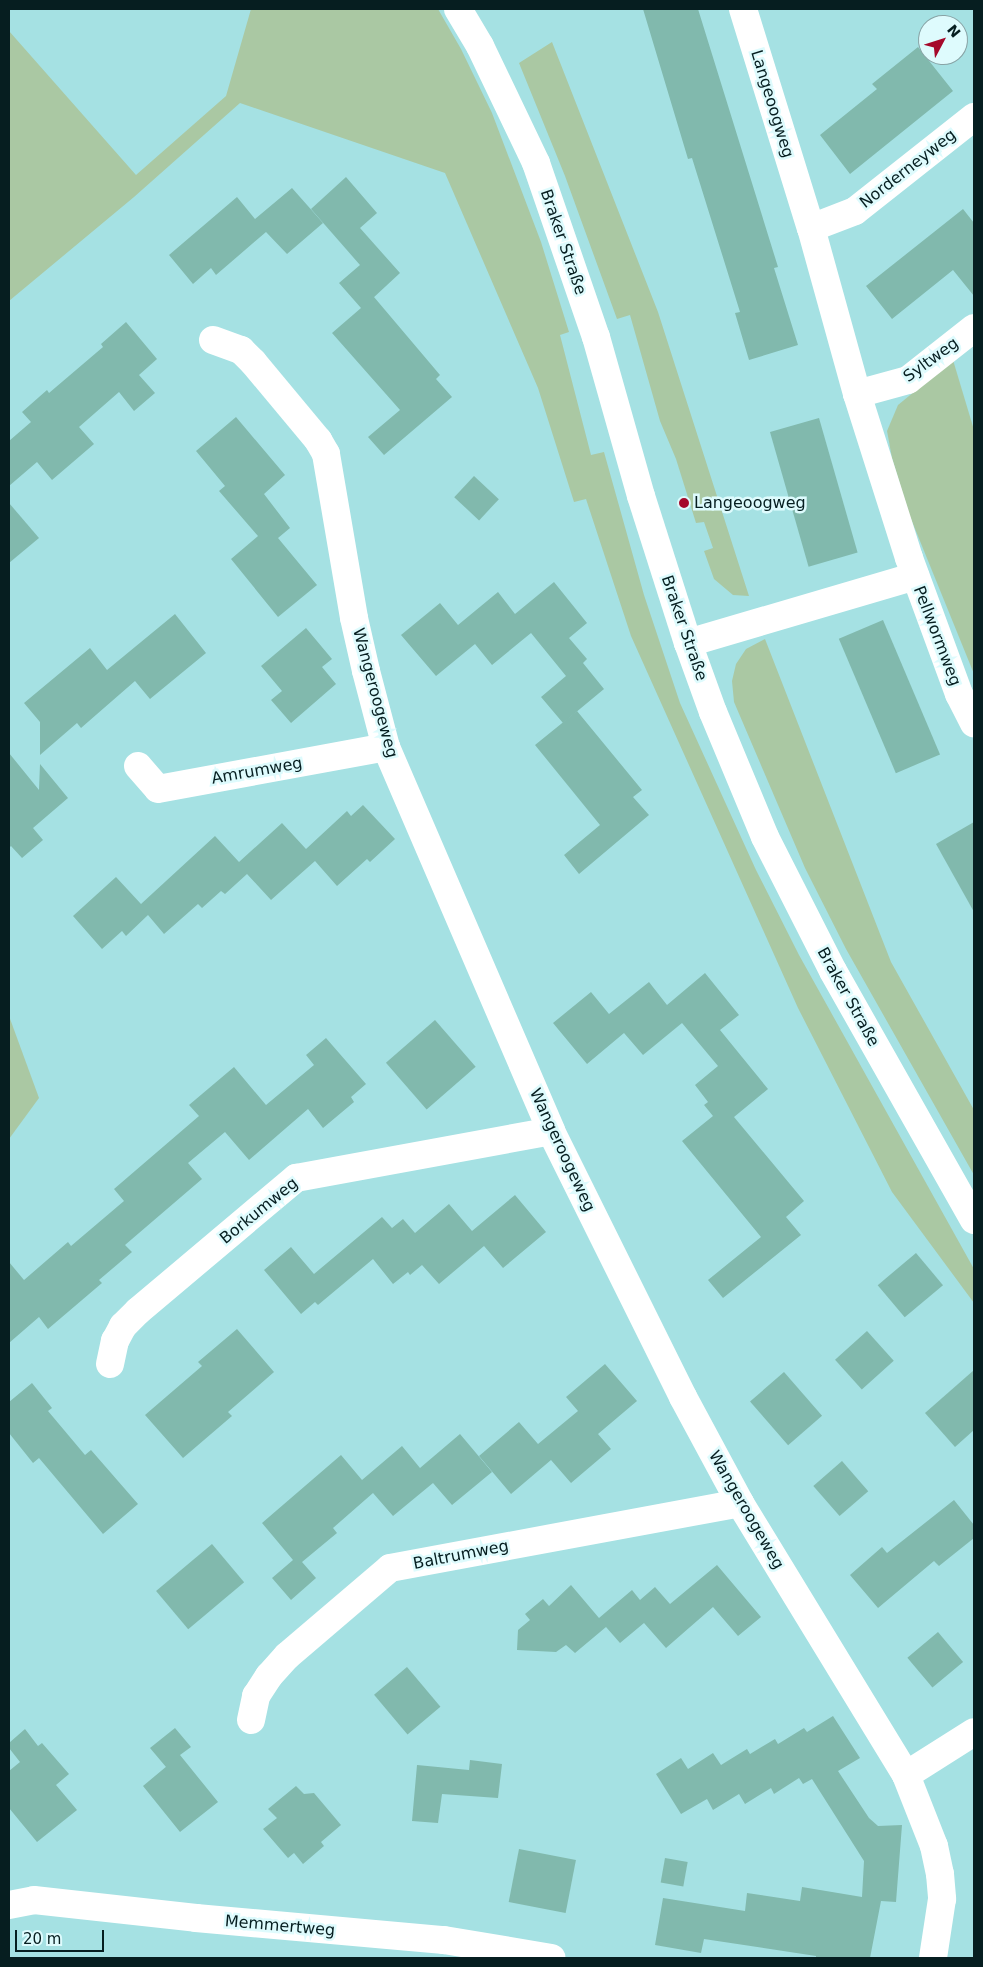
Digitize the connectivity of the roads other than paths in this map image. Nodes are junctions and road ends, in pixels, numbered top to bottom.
1 (458, 9) edge
2 (743, 9) edge
3 (974, 117) edge
4 (811, 228) junction
5 (974, 328) edge
6 (212, 340) dead end
7 (857, 394) junction
8 (915, 576) junction
9 (688, 643) junction
10 (974, 723) edge
11 (386, 747) junction
12 (138, 766) dead end
13 (551, 1131) junction
14 (974, 1220) edge
15 (110, 1364) dead end
16 (740, 1503) junction
17 (251, 1720) dead end
18 (974, 1732) edge
19 (906, 1775) junction
20 (9, 1905) edge
21 (442, 1949) edge
22 (552, 1958) edge
23 (933, 1958) edge

1 - 9 street, Braker Straße
2 - 4 street, Langeoogweg
3 - 4 street, Norderneyweg
4 - 7 street, Langeoogweg
5 - 7 street, Syltweg
6 - 11 street, Wangeroogeweg
7 - 8 street, Langeoogweg
8 - 9 street
8 - 10 street, Pellwormweg
9 - 14 street, Braker Straße
11 - 12 street, Amrumweg
11 - 13 street, Wangeroogeweg
13 - 15 street, Borkumweg
13 - 16 street, Wangeroogeweg
16 - 17 street, Baltrumweg
16 - 19 street, Wangeroogeweg
18 - 19 street
19 - 23 street, Wangeroogeweg
20 - 21 street, Memmertweg
21 - 22 street, Memmertweg

